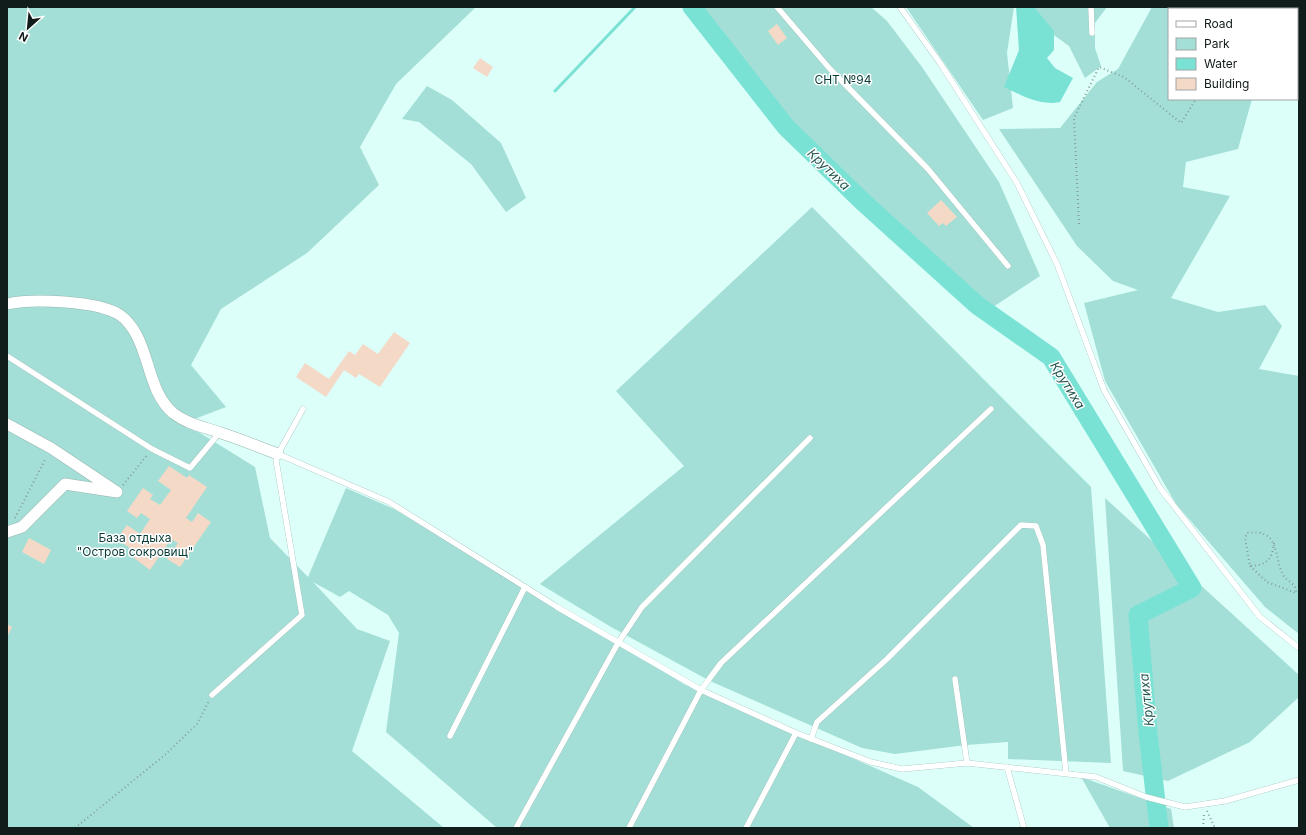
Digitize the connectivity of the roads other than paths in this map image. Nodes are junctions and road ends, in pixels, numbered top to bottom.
1 (777, 7) edge
2 (900, 7) edge
3 (1091, 7) edge
4 (1092, 33) dead end
5 (1008, 266) dead end
6 (7, 304) edge
7 (7, 356) edge
8 (303, 409) dead end
9 (991, 409) dead end
10 (7, 424) edge
11 (220, 432) junction
12 (810, 438) dead end
13 (278, 454) junction
14 (7, 532) edge
15 (525, 587) junction
16 (618, 643) junction
17 (1299, 648) edge
18 (955, 679) dead end
19 (701, 690) junction
20 (212, 695) road end
21 (796, 733) junction
22 (450, 736) dead end
23 (811, 739) junction
24 (967, 763) junction
25 (1006, 767) junction
26 (1066, 773) junction
27 (1299, 780) edge
28 (516, 828) edge
29 (629, 828) edge
30 (746, 828) edge
31 (1024, 828) edge

1 - 5 lane
2 - 17 lane
3 - 4 lane
6 - 11 street
7 - 11 lane
8 - 13 lane
9 - 19 lane
10 - 14 street
11 - 13 street
12 - 16 lane
13 - 15 lane
13 - 20 lane
15 - 16 lane
15 - 22 lane
16 - 19 lane
16 - 28 lane
18 - 24 lane
19 - 21 lane
19 - 29 lane
21 - 23 lane
21 - 30 lane
23 - 24 lane
23 - 26 lane
24 - 25 lane
25 - 26 lane
25 - 31 lane
26 - 27 lane

